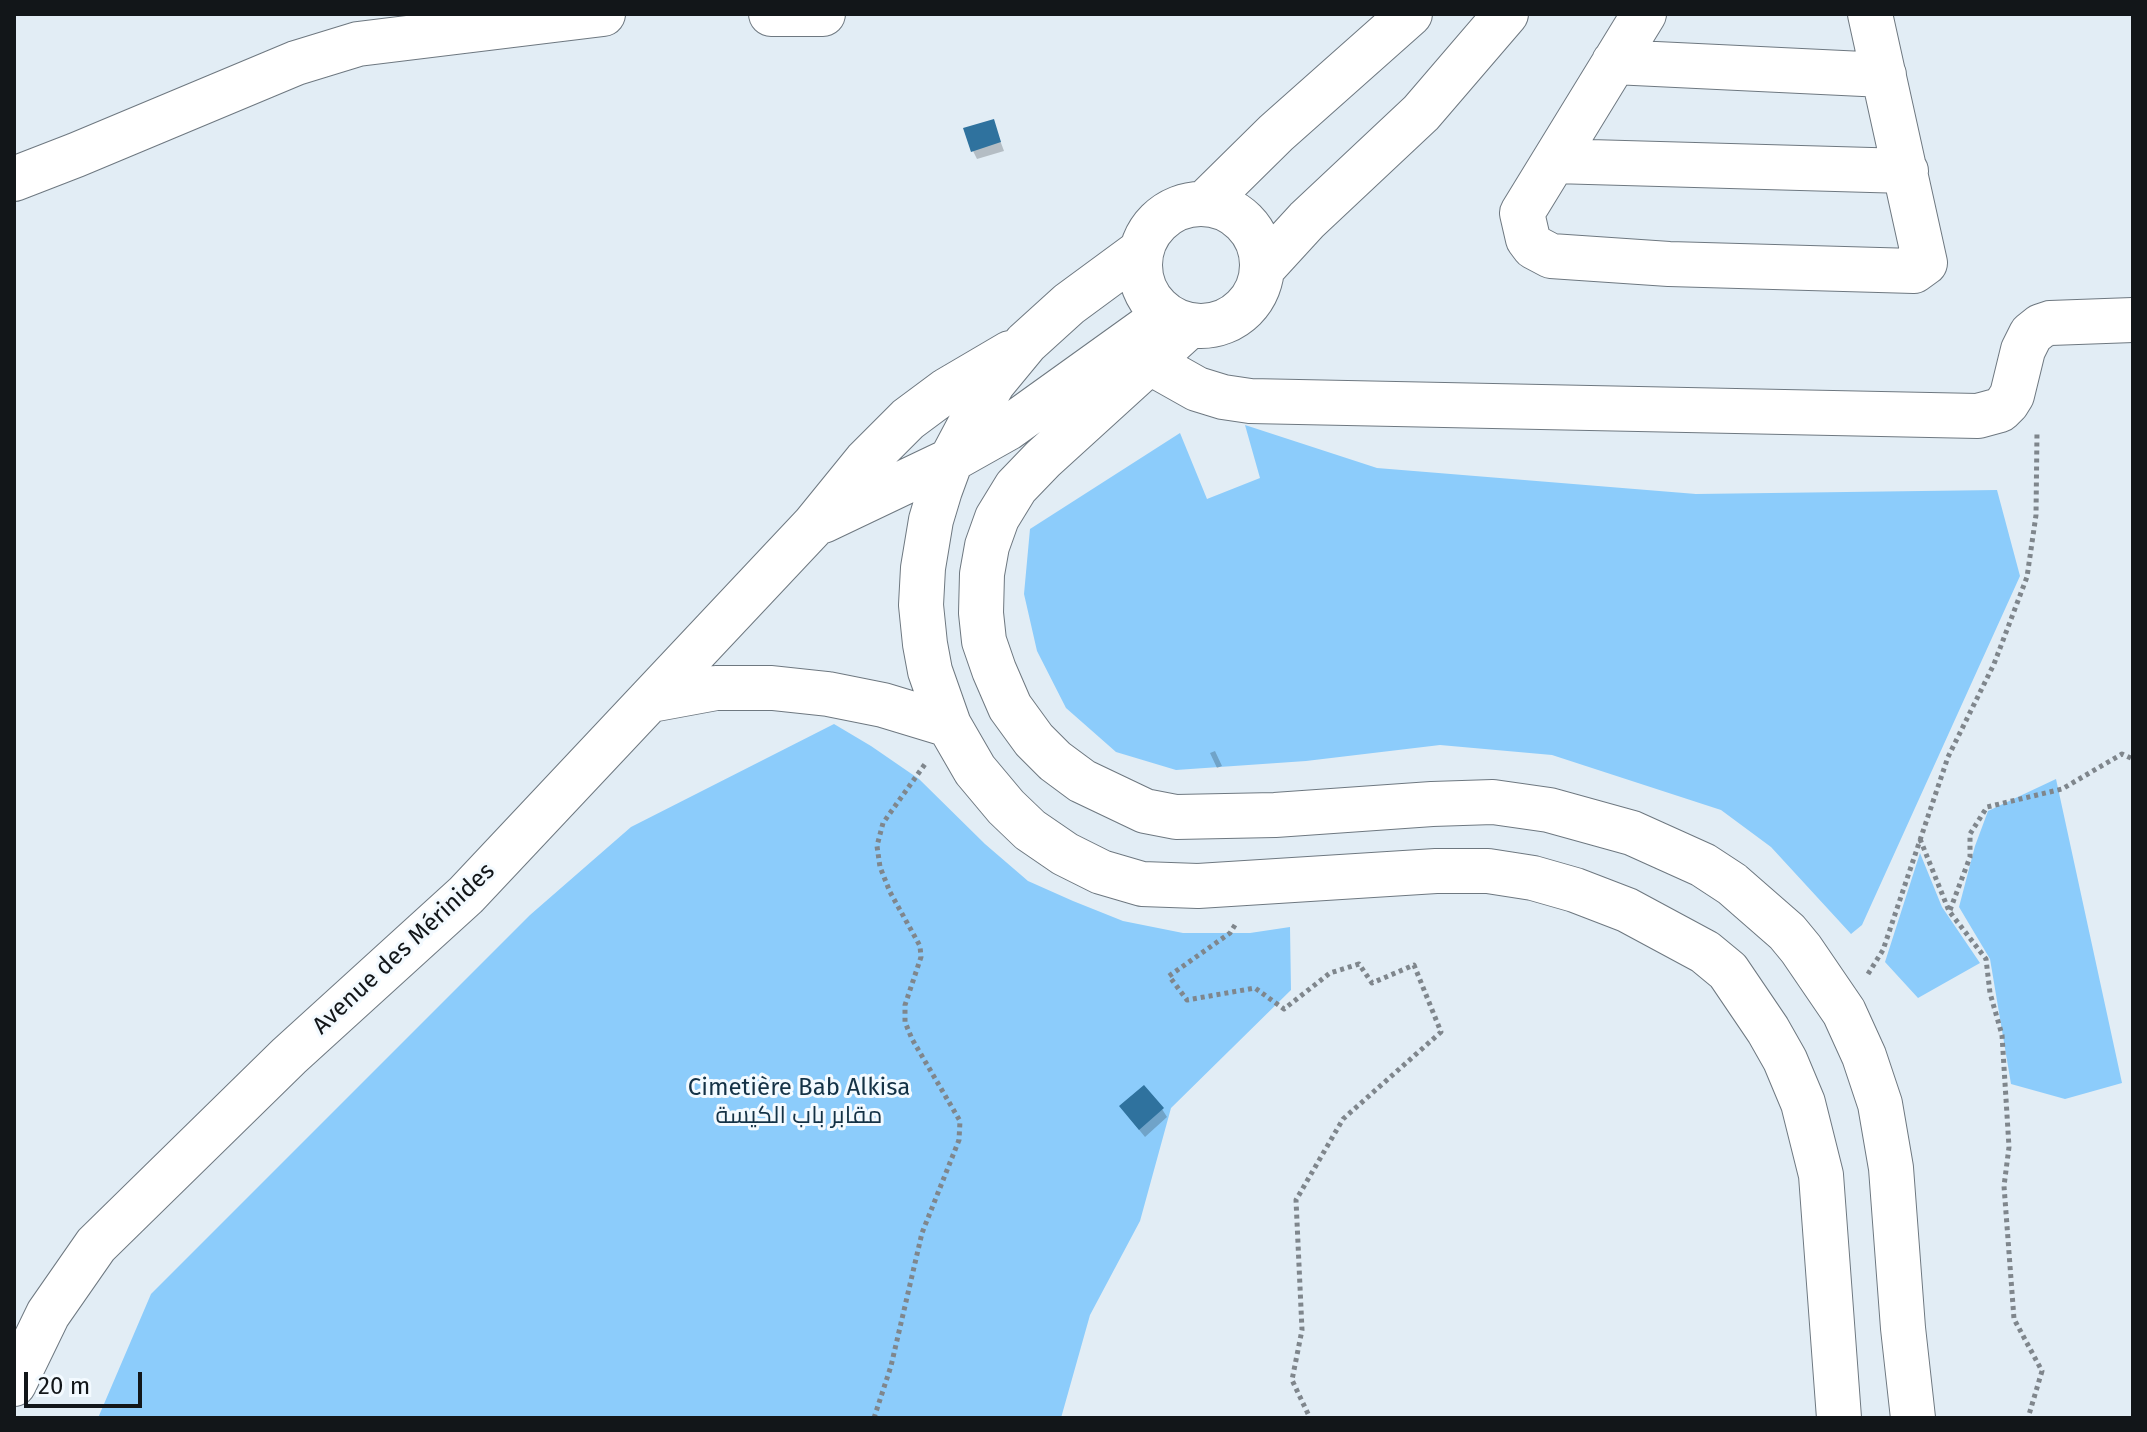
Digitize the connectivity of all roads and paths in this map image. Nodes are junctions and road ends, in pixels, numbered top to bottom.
1 (603, 14) edge
2 (771, 14) edge
3 (823, 14) edge
4 (1410, 14) edge
5 (1506, 14) edge
6 (1644, 14) edge
7 (1870, 14) edge
8 (1614, 62) junction
9 (1884, 75) junction
10 (1554, 161) junction
11 (1906, 171) junction
12 (14, 179) edge
13 (1205, 203) junction
14 (1141, 251) junction
15 (1263, 268) junction
16 (2133, 320) edge
17 (1176, 321) junction
18 (1026, 343) junction
19 (1149, 362) junction
20 (2037, 430) dead end
21 (951, 460) junction
22 (814, 525) junction
23 (651, 700) junction
24 (953, 732) junction
25 (2133, 759) edge
26 (1920, 838) junction
27 (1949, 911) junction
28 (1230, 933) dead end
29 (1844, 1012) junction
30 (14, 1384) edge
31 (874, 1418) edge
32 (1310, 1418) edge
33 (1839, 1418) edge
34 (1913, 1418) edge
35 (2028, 1418) edge

1 - 12 main road
2 - 3 main road
4 - 13 main road
5 - 15 main road
6 - 8 main road
7 - 9 main road
8 - 9 main road
8 - 10 main road
9 - 11 main road
10 - 11 main road
10 - 11 main road
13 - 14 main road
13 - 15 main road
14 - 17 main road
14 - 18 main road
15 - 17 main road
16 - 19 main road
17 - 19 main road
17 - 21 main road
18 - 21 main road
18 - 22 main road, Avenue des Mérinides
19 - 29 main road
20 - 26 path
21 - 22 main road
21 - 24 main road
22 - 23 main road, Avenue des Mérinides
23 - 24 main road
23 - 30 main road, Avenue des Mérinides
24 - 31 path
24 - 33 main road
25 - 27 path
26 - 27 path
26 - 29 path
27 - 35 path
28 - 32 path
29 - 34 main road

